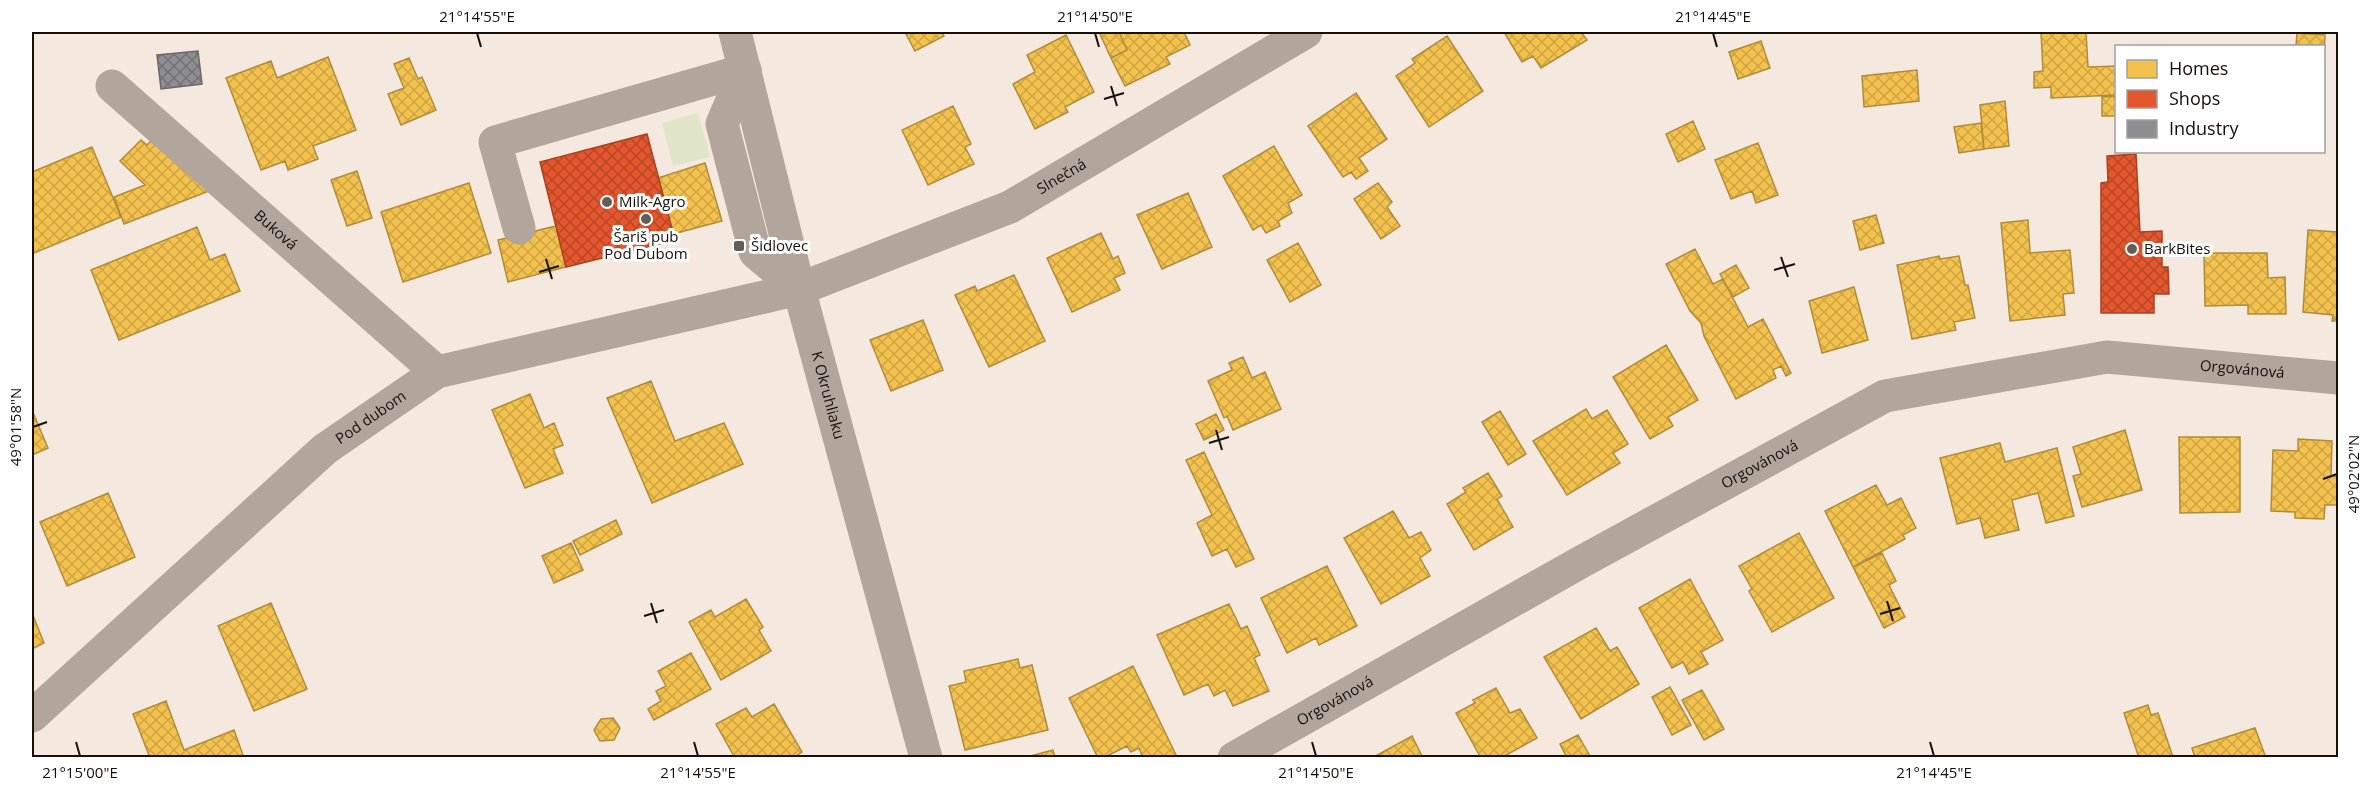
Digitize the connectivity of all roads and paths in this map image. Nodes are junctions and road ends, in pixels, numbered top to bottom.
1 (735, 32) edge
2 (1306, 32) edge
3 (745, 70) junction
4 (112, 86) dead end
5 (519, 228) dead end
6 (799, 289) junction
7 (437, 372) junction
8 (2338, 378) edge
9 (32, 716) edge
10 (926, 758) edge
11 (1234, 758) edge

1 - 3 street, K Okruhliaku
2 - 6 street, Slnečná
3 - 5 street
3 - 6 street, K Okruhliaku
4 - 7 street, Buková
6 - 7 street, Pod dubom
6 - 10 street, K Okruhliaku
7 - 9 street, Pod dubom
8 - 11 street, Orgovánová

